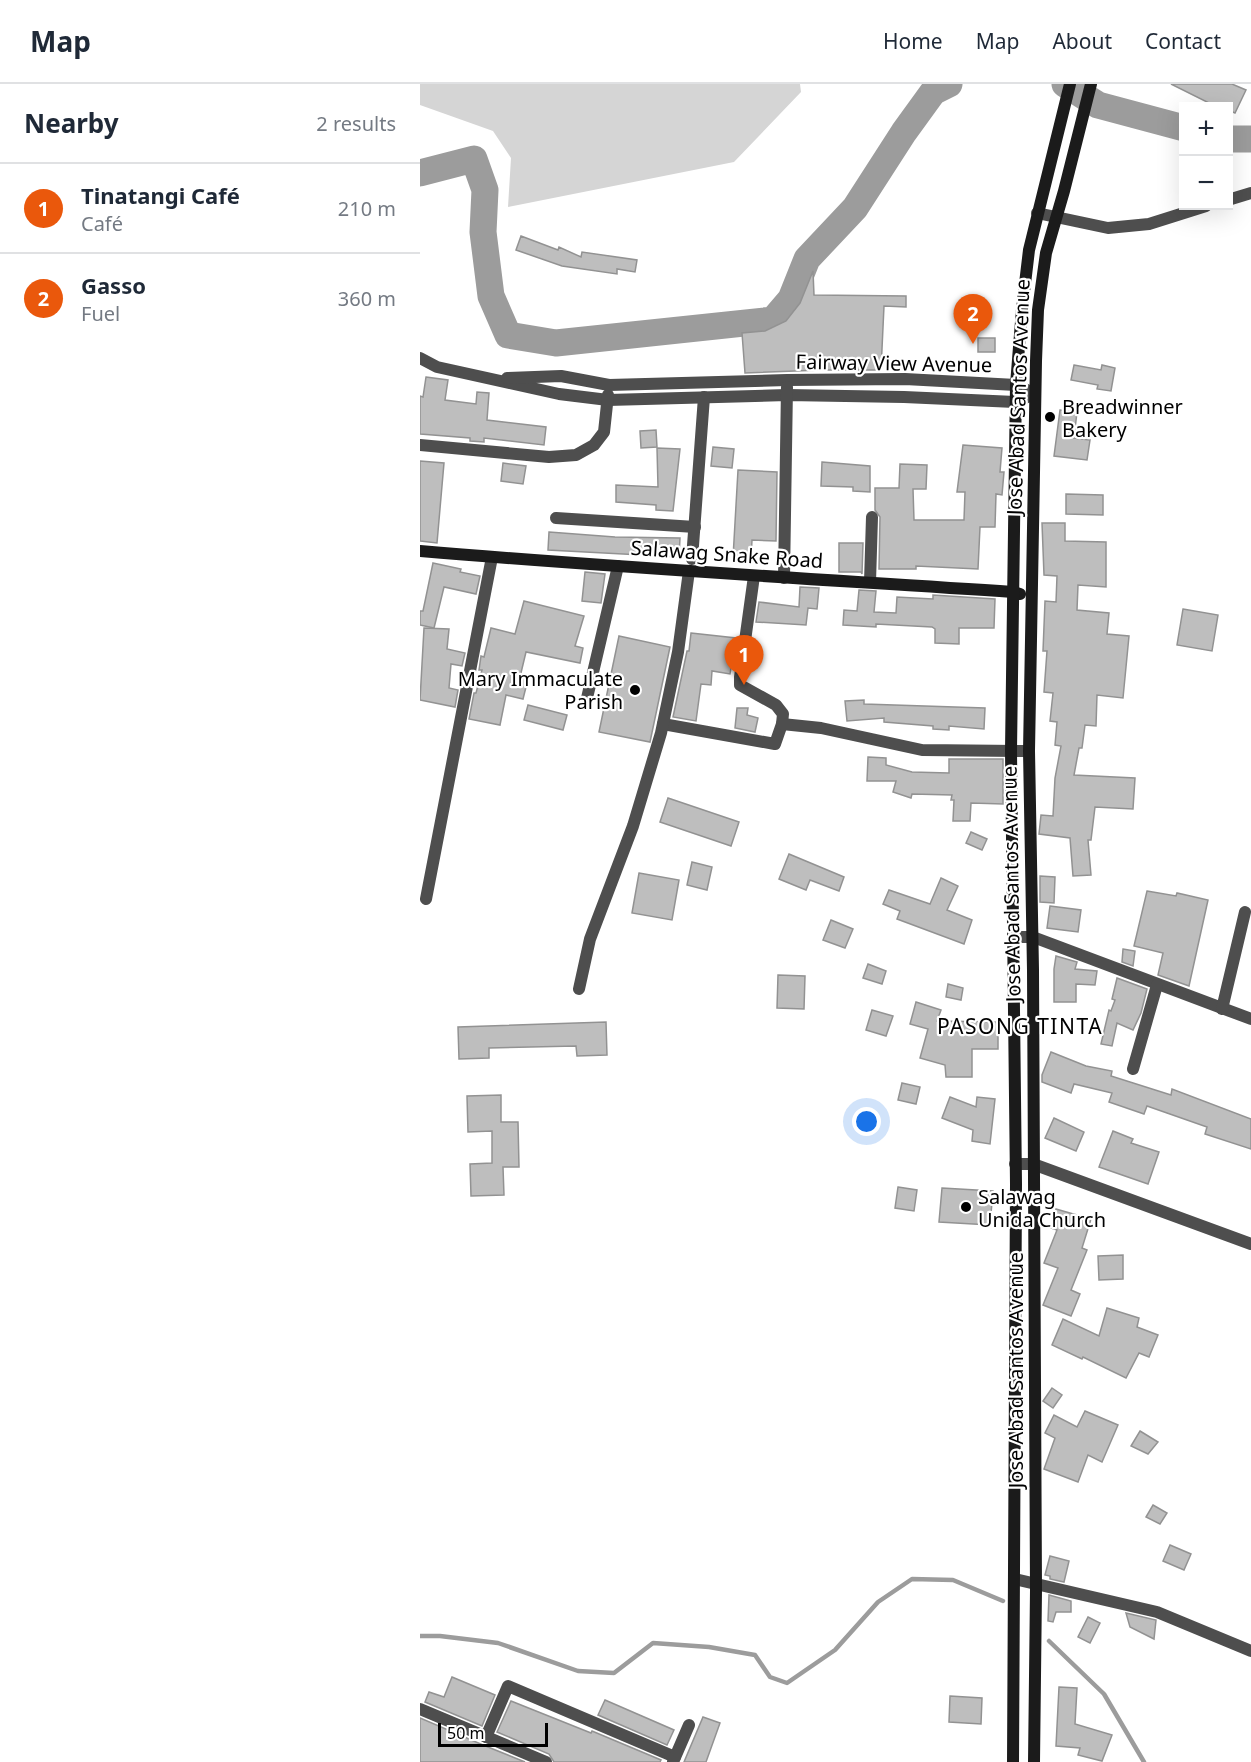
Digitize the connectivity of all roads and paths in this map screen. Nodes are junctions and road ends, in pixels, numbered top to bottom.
1 (1070, 84) edge
2 (1091, 84) edge
3 (1251, 193) edge
4 (1233, 198) edge
5 (1193, 210) edge
6 (1036, 213) junction
7 (1055, 217) junction
8 (420, 358) edge
9 (491, 379) junction
10 (787, 380) junction
11 (905, 380) junction
12 (609, 385) junction
13 (1016, 385) junction
14 (1035, 394) junction
15 (787, 395) junction
16 (704, 397) junction
17 (904, 397) junction
18 (608, 400) junction
19 (1016, 402) junction
20 (420, 446) edge
21 (872, 517) dead end
22 (556, 518) dead end
23 (695, 527) junction
24 (420, 551) edge
25 (492, 557) junction
26 (691, 565) junction
27 (618, 566) junction
28 (754, 576) junction
29 (784, 578) junction
30 (870, 582) junction
31 (1013, 592) junction
32 (1031, 597) junction
33 (587, 698) dead end
34 (663, 724) junction
35 (782, 724) junction
36 (1011, 751) junction
37 (1029, 751) junction
38 (426, 899) dead end
39 (1245, 912) dead end
40 (1013, 937) junction
41 (1033, 937) junction
42 (1157, 985) junction
43 (579, 989) dead end
44 (1222, 1009) junction
45 (1251, 1019) edge
46 (1132, 1069) dead end
47 (1016, 1164) junction
48 (1033, 1164) junction
49 (1251, 1244) edge
50 (1015, 1584) junction
51 (1036, 1587) junction
52 (1251, 1651) edge
53 (420, 1709) edge
54 (689, 1725) dead end
55 (486, 1737) junction
56 (674, 1760) edge
57 (546, 1762) edge
58 (1013, 1762) edge
59 (1034, 1762) edge

1 - 6 main road, Jose Abad Santos Avenue
2 - 7 main road, Jose Abad Santos Avenue
3 - 4 street
5 - 7 street
6 - 7 street
6 - 13 main road, Jose Abad Santos Avenue
7 - 14 main road, Jose Abad Santos Avenue
8 - 9 street, Fairway View Avenue
9 - 12 street, Fairway View Avenue
9 - 18 street, Fairway View Avenue
10 - 11 street, Fairway View Avenue
10 - 12 street, Fairway View Avenue
10 - 15 street
11 - 13 street, Fairway View Avenue
11 - 17 street
12 - 18 street
13 - 14 street, Fairway View Avenue
13 - 19 main road, Jose Abad Santos Avenue
14 - 19 street, Fairway View Avenue
14 - 32 main road, Jose Abad Santos Avenue
15 - 16 street, Fairway View Avenue
15 - 17 street, Fairway View Avenue
15 - 29 street
16 - 18 street, Fairway View Avenue
16 - 23 street
17 - 19 street, Fairway View Avenue
18 - 20 street
19 - 31 main road, Jose Abad Santos Avenue
21 - 30 street
22 - 23 street
23 - 26 street
24 - 25 main road, Salawag Snake Road
25 - 27 main road, Salawag Snake Road
25 - 38 street
26 - 27 main road, Salawag Snake Road
26 - 28 main road, Salawag Snake Road
26 - 34 street
27 - 33 street
28 - 29 main road, Salawag Snake Road
28 - 35 street
29 - 30 main road, Salawag Snake Road
30 - 31 main road, Salawag Snake Road
31 - 32 main road, Salawag Snake Road
31 - 36 main road, Jose Abad Santos Avenue
32 - 37 main road, Jose Abad Santos Avenue
34 - 35 street
34 - 43 street
35 - 36 street
36 - 37 street
36 - 40 main road, Jose Abad Santos Avenue
37 - 41 main road, Jose Abad Santos Avenue
39 - 44 street
40 - 41 street
40 - 47 main road, Jose Abad Santos Avenue
41 - 42 street
41 - 48 main road, Jose Abad Santos Avenue
42 - 44 street
42 - 46 street
44 - 45 street
47 - 48 street
47 - 50 main road, Jose Abad Santos Avenue
48 - 49 street
48 - 51 main road, Jose Abad Santos Avenue
50 - 51 street
50 - 58 main road, Jose Abad Santos Avenue
51 - 52 street
51 - 59 main road, Jose Abad Santos Avenue
53 - 55 street
54 - 56 street
55 - 56 street
55 - 57 street

